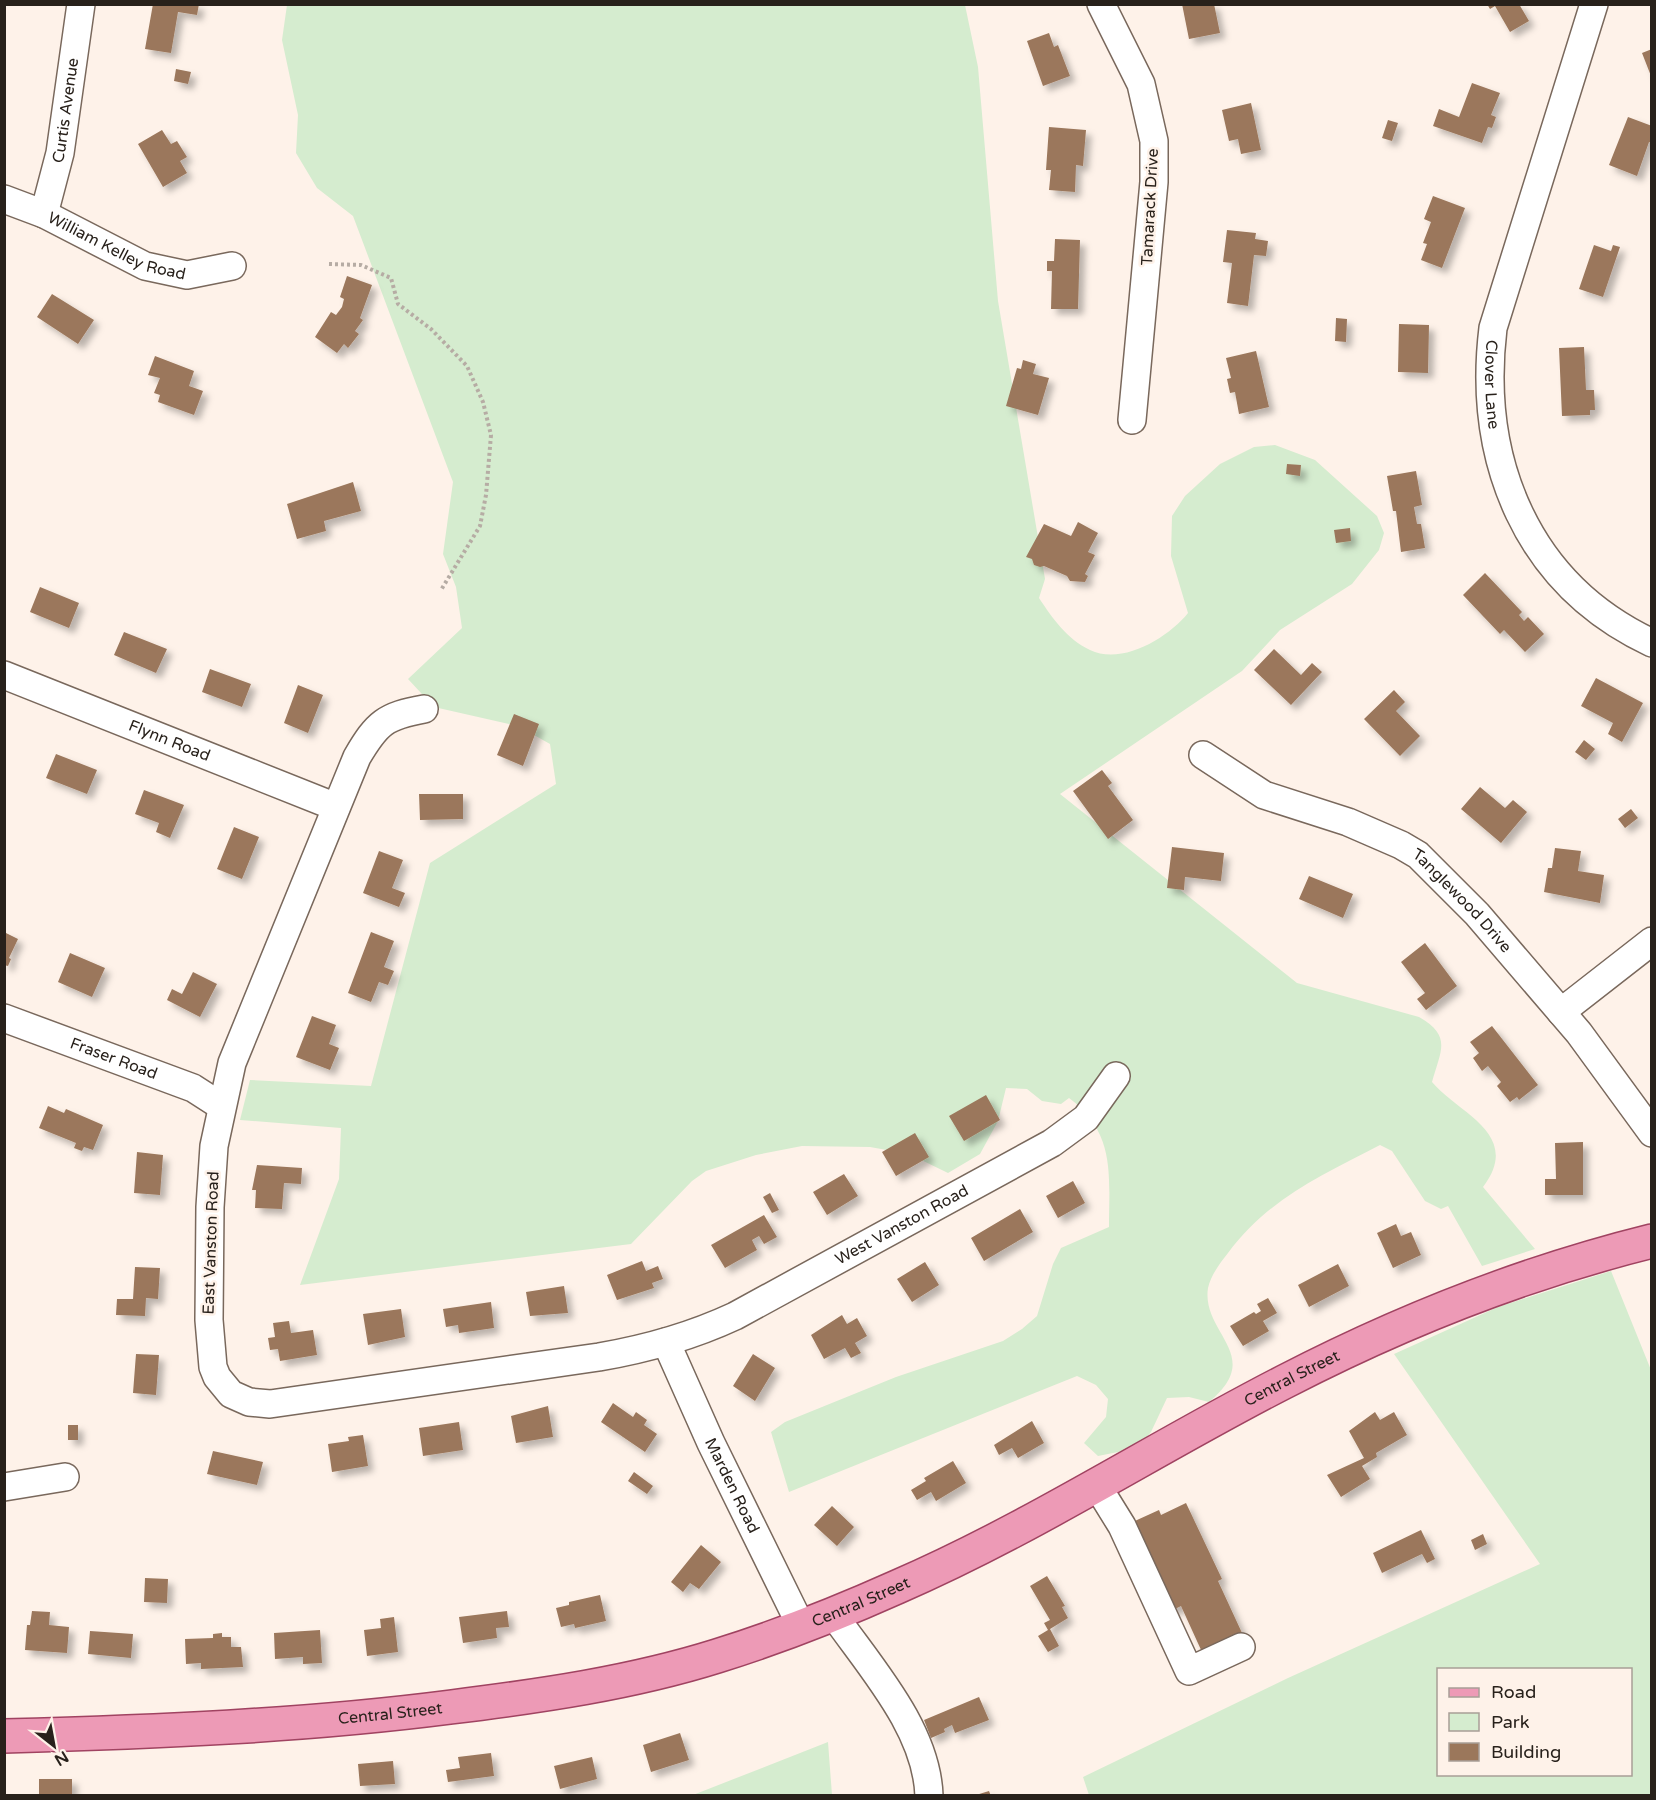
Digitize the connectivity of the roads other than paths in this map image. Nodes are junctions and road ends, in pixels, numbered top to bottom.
1 (81, 4) edge
2 (1101, 4) edge
3 (1594, 4) edge
4 (4, 199) edge
5 (44, 214) junction
6 (232, 266) dead end
7 (1132, 420) dead end
8 (1652, 643) edge
9 (4, 675) edge
10 (424, 709) dead end
11 (1203, 754) dead end
12 (336, 807) junction
13 (1652, 941) edge
14 (1561, 1012) junction
15 (4, 1018) edge
16 (1116, 1076) dead end
17 (221, 1106) junction
18 (1652, 1133) edge
19 (1652, 1241) edge
20 (666, 1342) junction
21 (64, 1478) dead end
22 (1096, 1484) junction
23 (4, 1487) edge
24 (833, 1614) junction
25 (801, 1626) junction
26 (1241, 1647) dead end
27 (20, 1735) edge
28 (4, 1756) edge
29 (929, 1796) edge

1 - 5 street, Curtis Avenue
2 - 7 street, Tamarack Drive
3 - 8 street, Clover Lane
4 - 5 street, William Kelley Road
5 - 6 street, William Kelley Road
9 - 12 street, Flynn Road
10 - 12 street, East Vanston Road
11 - 14 street, Tanglewood Drive
12 - 17 street, East Vanston Road
13 - 14 street
14 - 18 street, Tanglewood Drive
15 - 17 street, Fraser Road
16 - 20 street, West Vanston Road
17 - 20 street, East Vanston Road
19 - 22 main road, Central Street
20 - 25 street, Marden Road
21 - 23 street
22 - 24 main road, Central Street
22 - 26 street
24 - 25 main road, Central Street
24 - 29 street
25 - 27 main road, Central Street
27 - 28 street

